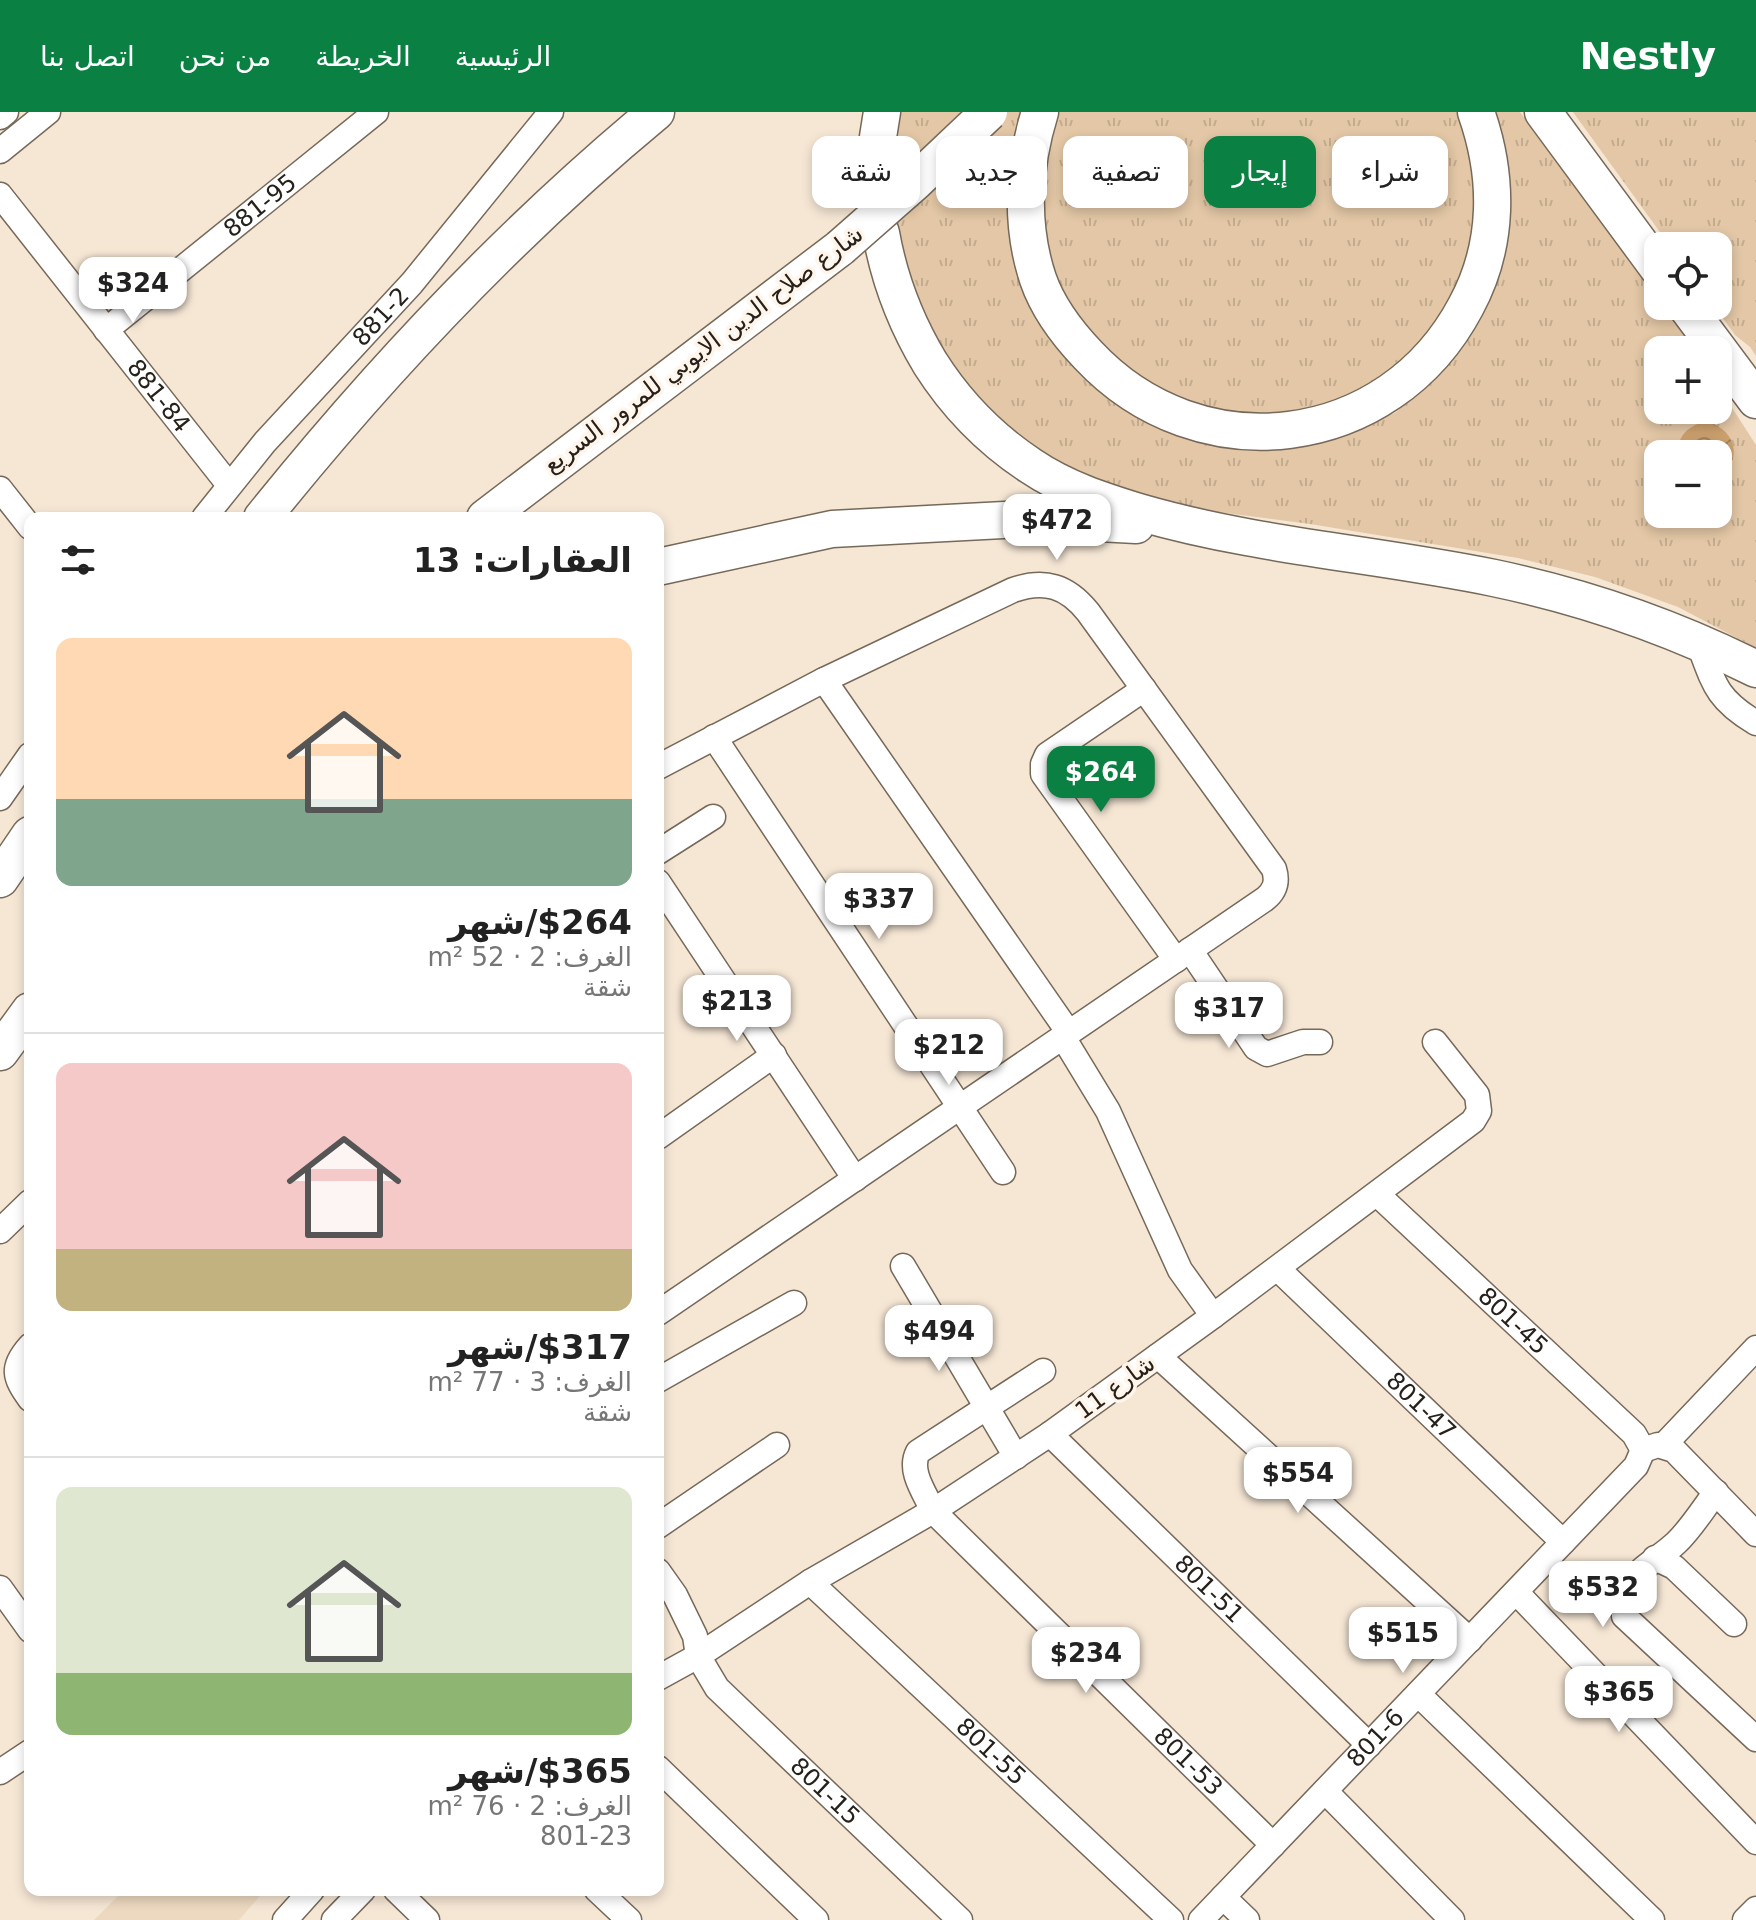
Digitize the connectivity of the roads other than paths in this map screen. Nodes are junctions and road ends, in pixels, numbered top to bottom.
1 (6, 112) edge
2 (376, 112) edge
3 (551, 112) edge
4 (617, 112) edge
5 (656, 112) edge
6 (882, 112) edge
7 (989, 112) edge
8 (1040, 112) edge
9 (1476, 112) edge
10 (1543, 112) edge
11 (46, 113) edge
12 (0, 117) edge
13 (878, 136) edge
14 (0, 151) edge
15 (0, 195) edge
16 (881, 233) dead end
17 (1644, 249) edge
18 (470, 281) junction
19 (1696, 320) edge
20 (106, 330) junction
21 (1756, 400) edge
22 (229, 485) junction
23 (0, 489) edge
24 (209, 512) edge
25 (267, 512) edge
26 (493, 512) edge
27 (24, 519) edge
28 (1198, 529) junction
29 (664, 566) edge
30 (1698, 642) junction
31 (1756, 669) edge
32 (824, 680) junction
33 (1144, 689) junction
34 (1756, 723) edge
35 (714, 737) junction
36 (24, 764) edge
37 (664, 764) edge
38 (0, 798) edge
39 (713, 817) dead end
40 (24, 844) edge
41 (664, 848) edge
42 (0, 879) edge
43 (665, 907) edge
44 (1183, 955) junction
45 (24, 1019) edge
46 (1066, 1035) junction
47 (1320, 1042) dead end
48 (1435, 1042) dead end
49 (0, 1052) edge
50 (774, 1055) junction
51 (962, 1107) junction
52 (664, 1127) edge
53 (1003, 1172) dead end
54 (855, 1179) junction
55 (1377, 1194) junction
56 (24, 1208) edge
57 (0, 1231) edge
58 (903, 1266) dead end
59 (1278, 1269) junction
60 (794, 1303) dead end
61 (664, 1309) edge
62 (1213, 1316) junction
63 (1756, 1348) edge
64 (24, 1353) edge
65 (1158, 1356) junction
66 (1043, 1371) dead end
67 (664, 1377) edge
68 (24, 1390) edge
69 (987, 1408) junction
70 (1050, 1434) junction
71 (777, 1445) dead end
72 (1654, 1448) junction
73 (1016, 1457) junction
74 (1716, 1492) junction
75 (933, 1511) junction
76 (664, 1522) edge
77 (1756, 1534) edge
78 (1563, 1542) junction
79 (1655, 1558) junction
80 (664, 1579) edge
81 (810, 1582) junction
82 (1, 1591) edge
83 (1516, 1592) junction
84 (24, 1622) edge
85 (1734, 1624) dead end
86 (1470, 1640) junction
87 (698, 1656) junction
88 (664, 1675) edge
89 (1418, 1694) junction
90 (1756, 1739) edge
91 (1369, 1745) junction
92 (24, 1756) edge
93 (0, 1772) edge
94 (664, 1774) edge
95 (1325, 1791) junction
96 (1756, 1842) edge
97 (1273, 1845) junction
98 (357, 1896) edge
99 (402, 1896) edge
100 (603, 1896) edge
101 (1223, 1897) junction
102 (299, 1904) edge
103 (1756, 1909) edge
104 (320, 1920) edge
105 (334, 1920) edge
106 (427, 1920) edge
107 (629, 1920) edge
108 (816, 1920) edge
109 (960, 1920) edge
110 (1171, 1920) edge
111 (1201, 1920) edge
112 (1247, 1920) edge
113 (1452, 1920) edge
114 (1652, 1920) edge
115 (1745, 1920) edge

1 - 12 street
2 - 20 street, 881-95
3 - 22 street, 881-2
4 - 18 highway
5 - 18 highway
6 - 13 highway
7 - 26 highway, شارع صلاح الدين الايوبي للمرور السريع, bridge
8 - 9 highway
10 - 17 highway
11 - 14 street
15 - 20 street, 881-84
16 - 28 highway
18 - 25 highway
19 - 21 highway
20 - 22 street, 881-84
22 - 24 street, 881-2
23 - 27 street
28 - 29 highway
28 - 30 highway
30 - 31 highway
30 - 34 street
32 - 33 street
32 - 35 street
32 - 46 street
33 - 44 street
33 - 44 street
35 - 37 street
35 - 51 street
36 - 38 street
39 - 41 street
40 - 42 highway
43 - 50 street
44 - 46 street
44 - 47 street
45 - 49 highway
46 - 51 street
46 - 62 street
48 - 55 street, شارع 11
50 - 52 street
50 - 54 street
51 - 53 street
51 - 54 street
54 - 61 street
55 - 59 street, شارع 11
55 - 72 street, 801-45
56 - 57 street
58 - 69 street
59 - 62 street, شارع 11
59 - 78 street, 801-47
60 - 67 street
62 - 65 street, شارع 11
63 - 72 street, 801-6
64 - 68 street
65 - 70 street, شارع 11
65 - 86 street
66 - 69 street
69 - 73 street
69 - 75 street
70 - 73 street, شارع 11
70 - 91 street, 801-51
71 - 76 street
72 - 74 street, 801-45
72 - 78 street, 801-6
73 - 75 street, شارع 11
74 - 77 street, 801-45
74 - 79 street
75 - 81 street, شارع 11
75 - 97 street, 801-53
78 - 83 street, 801-6
79 - 85 street
79 - 90 street
80 - 87 street, 801-15
81 - 87 street, شارع 11
81 - 110 street, 801-55
82 - 84 street
83 - 86 street, 801-6
83 - 96 street
86 - 89 street, 801-6
87 - 88 street, شارع 11
87 - 109 street, 801-15
89 - 91 street, 801-6
89 - 114 street
91 - 95 street, 801-6
92 - 93 street
94 - 108 street
95 - 97 street, 801-6
95 - 113 street
97 - 101 street, 801-6
98 - 105 street
99 - 106 street
100 - 107 street
101 - 111 street, 801-6
101 - 112 street
102 - 104 street
103 - 115 street

